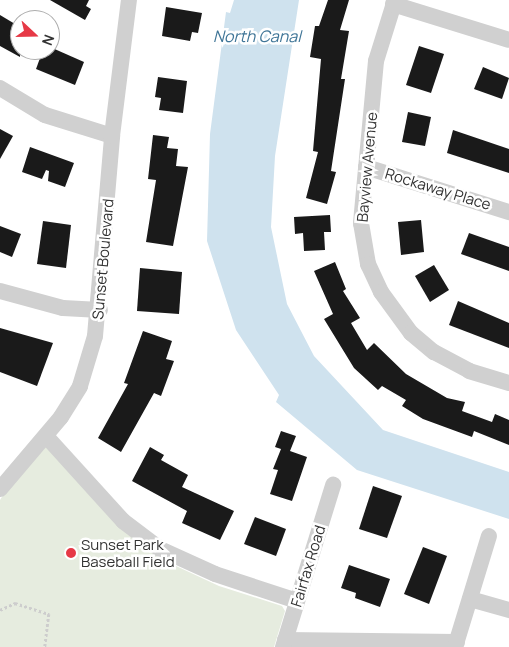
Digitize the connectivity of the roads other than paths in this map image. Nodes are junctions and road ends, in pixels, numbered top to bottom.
1 (129, 0) edge
2 (394, 2) edge
3 (509, 40) edge
4 (0, 88) edge
5 (112, 136) junction
6 (366, 167) junction
7 (509, 212) edge
8 (0, 291) edge
9 (100, 310) junction
10 (509, 383) edge
11 (46, 436) junction
12 (333, 485) dead end
13 (0, 489) edge
14 (489, 536) dead end
15 (470, 598) junction
16 (297, 602) junction
17 (509, 610) edge
18 (284, 643) edge
19 (456, 645) edge

1 - 5 street, Sunset Boulevard
2 - 3 street
2 - 6 street, Bayview Avenue
4 - 5 street
5 - 9 street, Sunset Boulevard
6 - 7 street, Rockaway Place
6 - 10 street, Bayview Avenue
8 - 9 street
9 - 11 street, Sunset Boulevard
11 - 13 street, Sunset Boulevard
11 - 16 street
12 - 16 street, Fairfax Road
14 - 15 street
15 - 17 street
15 - 19 street
16 - 18 street, Fairfax Road
18 - 19 street

